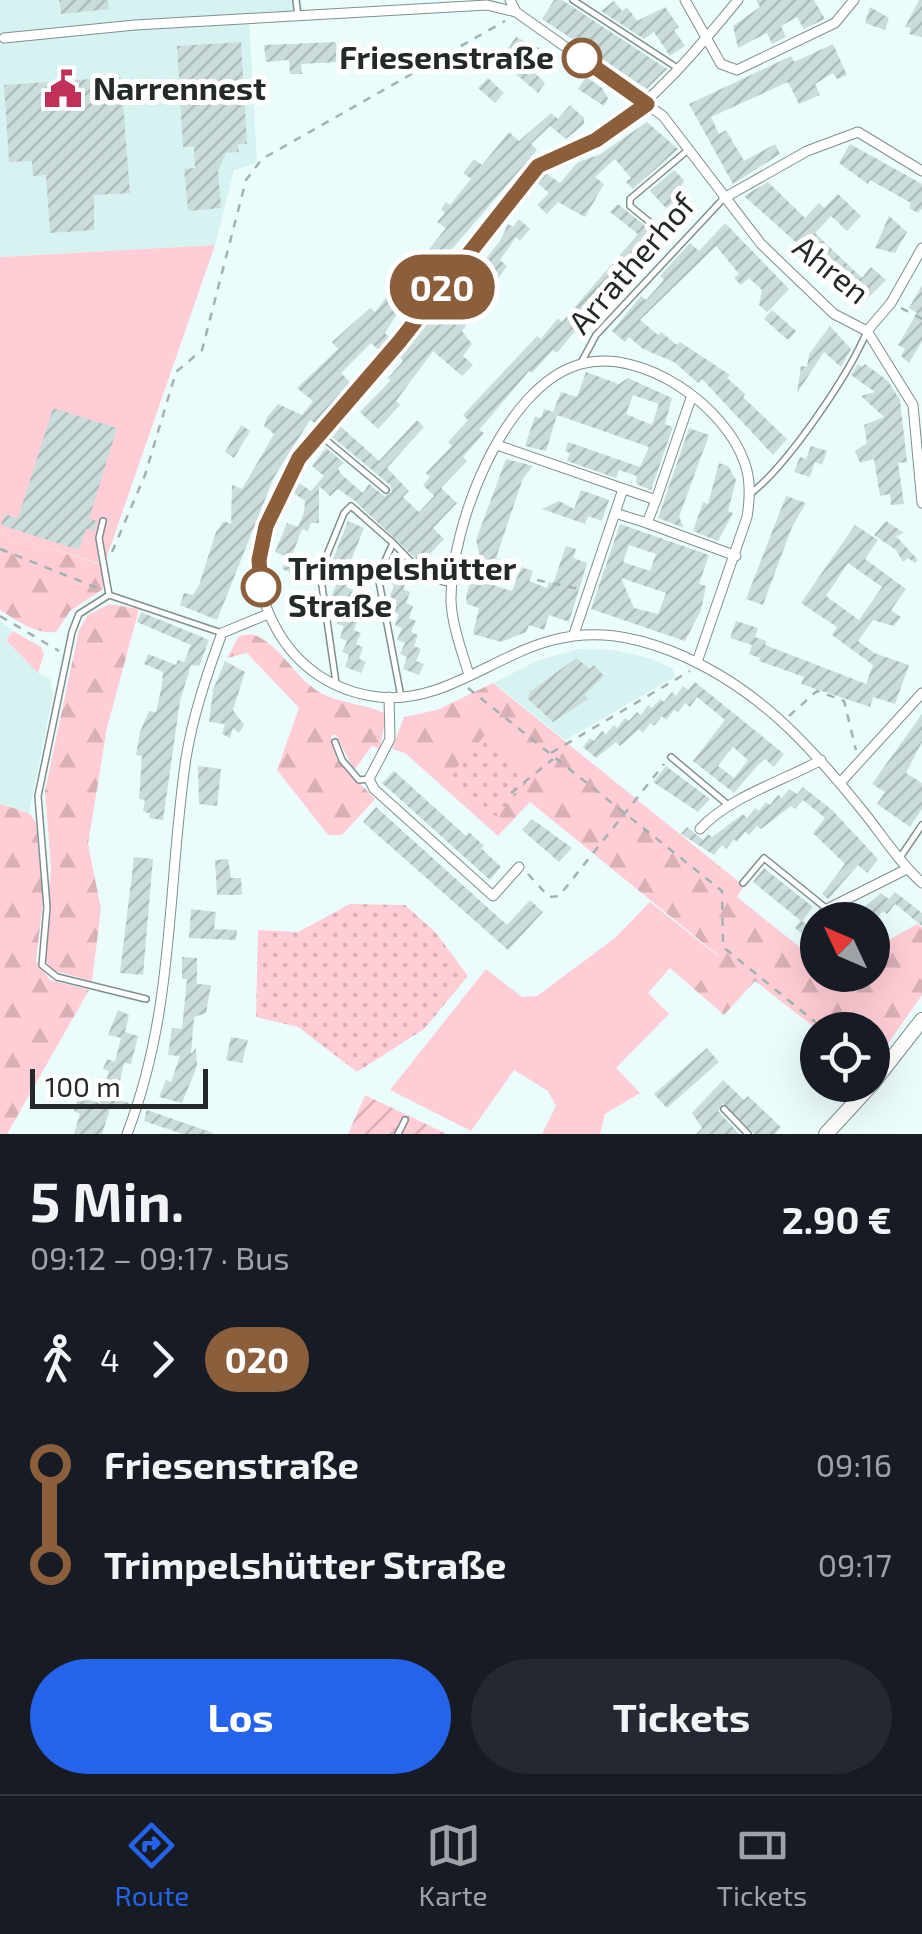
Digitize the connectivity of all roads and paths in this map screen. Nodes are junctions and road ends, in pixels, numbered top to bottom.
1 (296, 0) edge
2 (510, 0) edge
3 (573, 0) edge
4 (685, 0) edge
5 (738, 0) edge
6 (854, 0) edge
7 (516, 12) junction
8 (298, 18) junction
9 (4, 38) dead end
10 (705, 40) junction
11 (681, 70) junction
12 (647, 104) junction
13 (690, 149) junction
14 (922, 172) edge
15 (724, 198) junction
16 (652, 224) dead end
17 (922, 248) edge
18 (892, 302) junction
19 (922, 319) edge
20 (867, 331) junction
21 (580, 364) junction
22 (691, 398) junction
23 (918, 404) edge
24 (320, 434) junction
25 (497, 445) junction
26 (622, 489) junction
27 (386, 490) dead end
28 (750, 494) junction
29 (656, 500) junction
30 (922, 502) edge
31 (614, 514) junction
32 (103, 522) dead end
33 (647, 523) junction
34 (393, 543) junction
35 (0, 548) edge
36 (736, 556) junction
37 (110, 557) dead end
38 (536, 580) dead end
39 (452, 584) junction
40 (588, 592) junction
41 (109, 595) junction
42 (268, 614) junction
43 (0, 616) edge
44 (222, 633) junction
45 (574, 634) junction
46 (67, 656) junction
47 (697, 662) junction
48 (465, 677) junction
49 (336, 686) junction
50 (922, 693) edge
51 (388, 697) junction
52 (401, 697) junction
53 (784, 721) junction
54 (335, 742) dead end
55 (549, 754) junction
56 (671, 757) joint
57 (554, 758) junction
58 (822, 760) junction
59 (859, 764) junction
60 (369, 779) junction
61 (840, 783) junction
62 (510, 793) dead end
63 (727, 804) junction
64 (626, 815) junction
65 (922, 824) edge
66 (700, 828) dead end
67 (899, 860) junction
68 (519, 867) joint
69 (907, 869) junction
70 (743, 883) dead end
71 (922, 884) edge
72 (818, 902) edge
73 (841, 902) edge
74 (146, 999) dead end
75 (804, 1012) edge
76 (922, 1020) edge
77 (890, 1061) edge
78 (855, 1102) edge
79 (724, 1110) dead end
80 (405, 1120) dead end
81 (127, 1134) edge
82 (398, 1134) edge
83 (748, 1134) edge
84 (826, 1134) edge

1 - 8 lane
2 - 7 street
3 - 11 lane
4 - 10 street
5 - 10 street
6 - 10 street
7 - 8 street
7 - 12 street
7 - 37 path
8 - 9 street
10 - 11 street
11 - 12 street
12 - 13 street, Ahren
12 - 24 street
13 - 15 street, Ahren
13 - 16 lane
14 - 15 street
15 - 20 street, Ahren
15 - 21 lane, Arratherhof
17 - 18 street
18 - 19 path
18 - 20 street
20 - 23 street, Ahren
20 - 28 lane
21 - 22 street, Arratherhof
21 - 25 street, Arratherhof
22 - 28 street, Arratherhof
22 - 29 street
23 - 30 street, Ahren
24 - 27 lane
24 - 42 street
25 - 26 street
25 - 39 street, Arratherhof
26 - 29 street
26 - 31 street
28 - 36 street, Arratherhof
29 - 33 street
31 - 33 street
31 - 40 street
32 - 41 lane
33 - 36 street
34 - 39 lane
34 - 49 lane
34 - 52 lane
35 - 41 path
36 - 47 street, Arratherhof
38 - 40 path
39 - 48 street, Arratherhof
40 - 45 street
41 - 44 lane
41 - 46 lane
42 - 44 street
42 - 49 street
43 - 46 path
44 - 81 street
45 - 47 street
45 - 48 street
46 - 74 lane
47 - 53 street
47 - 55 path
48 - 52 street
48 - 55 path
49 - 51 street
50 - 59 street
51 - 52 street
51 - 60 street
53 - 58 street
53 - 59 path
54 - 60 lane
55 - 57 path
56 - 63 lane
56 - 64 path
57 - 62 path
57 - 64 path
58 - 61 street
58 - 63 street
59 - 61 street
60 - 68 street
61 - 67 street
63 - 66 street
64 - 68 path
64 - 75 path
65 - 67 lane
67 - 69 street
69 - 71 street
69 - 73 street
70 - 72 lane
76 - 77 main road
78 - 84 main road
79 - 83 lane
80 - 82 lane

